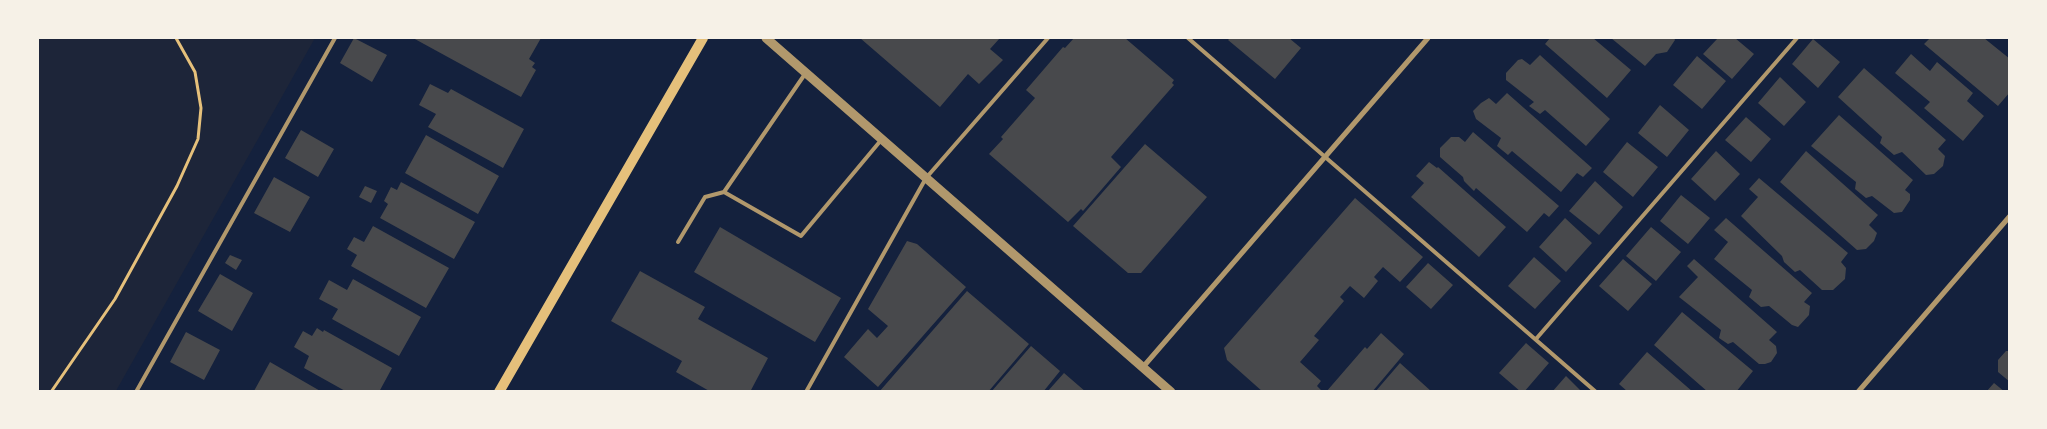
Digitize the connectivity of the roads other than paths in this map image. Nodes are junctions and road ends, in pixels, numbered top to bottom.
1 (335, 38) edge
2 (703, 38) edge
3 (766, 38) edge
4 (1048, 38) edge
5 (1188, 38) edge
6 (1428, 38) edge
7 (1797, 38) edge
8 (806, 73) junction
9 (882, 139) junction
10 (1325, 157) junction
11 (926, 178) junction
12 (724, 192) junction
13 (2010, 216) edge
14 (678, 242) dead end
15 (1536, 340) junction
16 (1143, 367) junction
17 (136, 392) edge
18 (500, 392) edge
19 (806, 392) edge
20 (1171, 392) edge
21 (1596, 392) edge
22 (1858, 392) edge

1 - 17 lane
2 - 18 main road
3 - 8 street
4 - 11 lane
5 - 10 lane
6 - 10 street
7 - 15 lane
8 - 9 street
8 - 12 lane
9 - 11 street
9 - 12 lane
10 - 15 lane
10 - 16 street
11 - 16 street
11 - 19 lane
12 - 14 lane
13 - 22 street
15 - 21 lane
16 - 20 street

